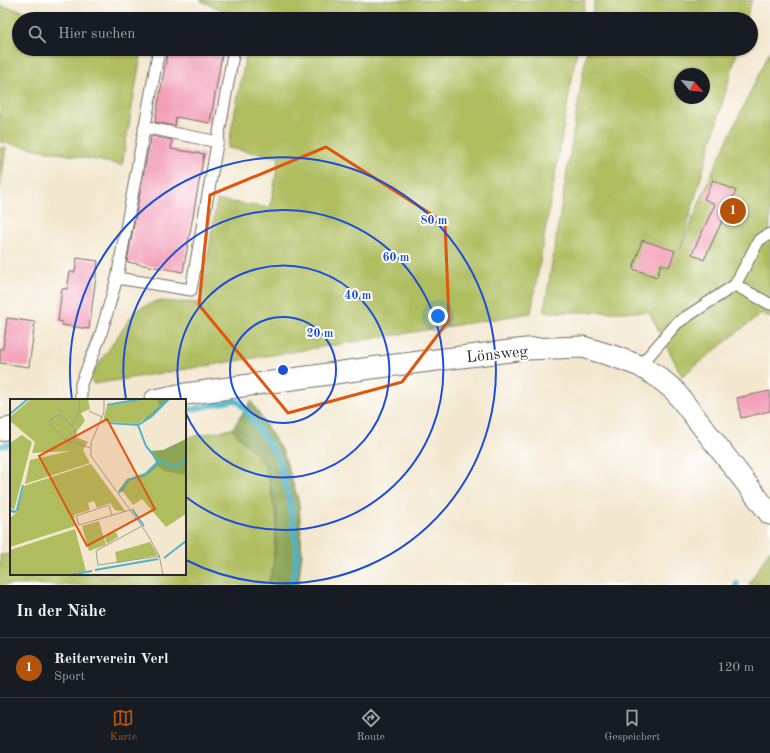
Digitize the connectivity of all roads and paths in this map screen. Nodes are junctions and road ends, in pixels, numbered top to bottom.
1 (158, 56) edge
2 (233, 56) edge
3 (144, 127) junction
4 (218, 142) junction
5 (770, 234) edge
6 (117, 278) junction
7 (735, 285) junction
8 (770, 304) edge
9 (640, 366) junction
10 (82, 399) edge
11 (160, 399) edge
12 (10, 428) edge
13 (0, 430) edge
14 (770, 514) edge

1 - 3 lane
2 - 4 lane
3 - 4 lane
3 - 6 lane
4 - 6 lane
5 - 7 lane
6 - 10 lane
7 - 8 lane
7 - 9 lane
9 - 11 street, Lönsweg
9 - 14 street, Lönsweg
12 - 13 street

